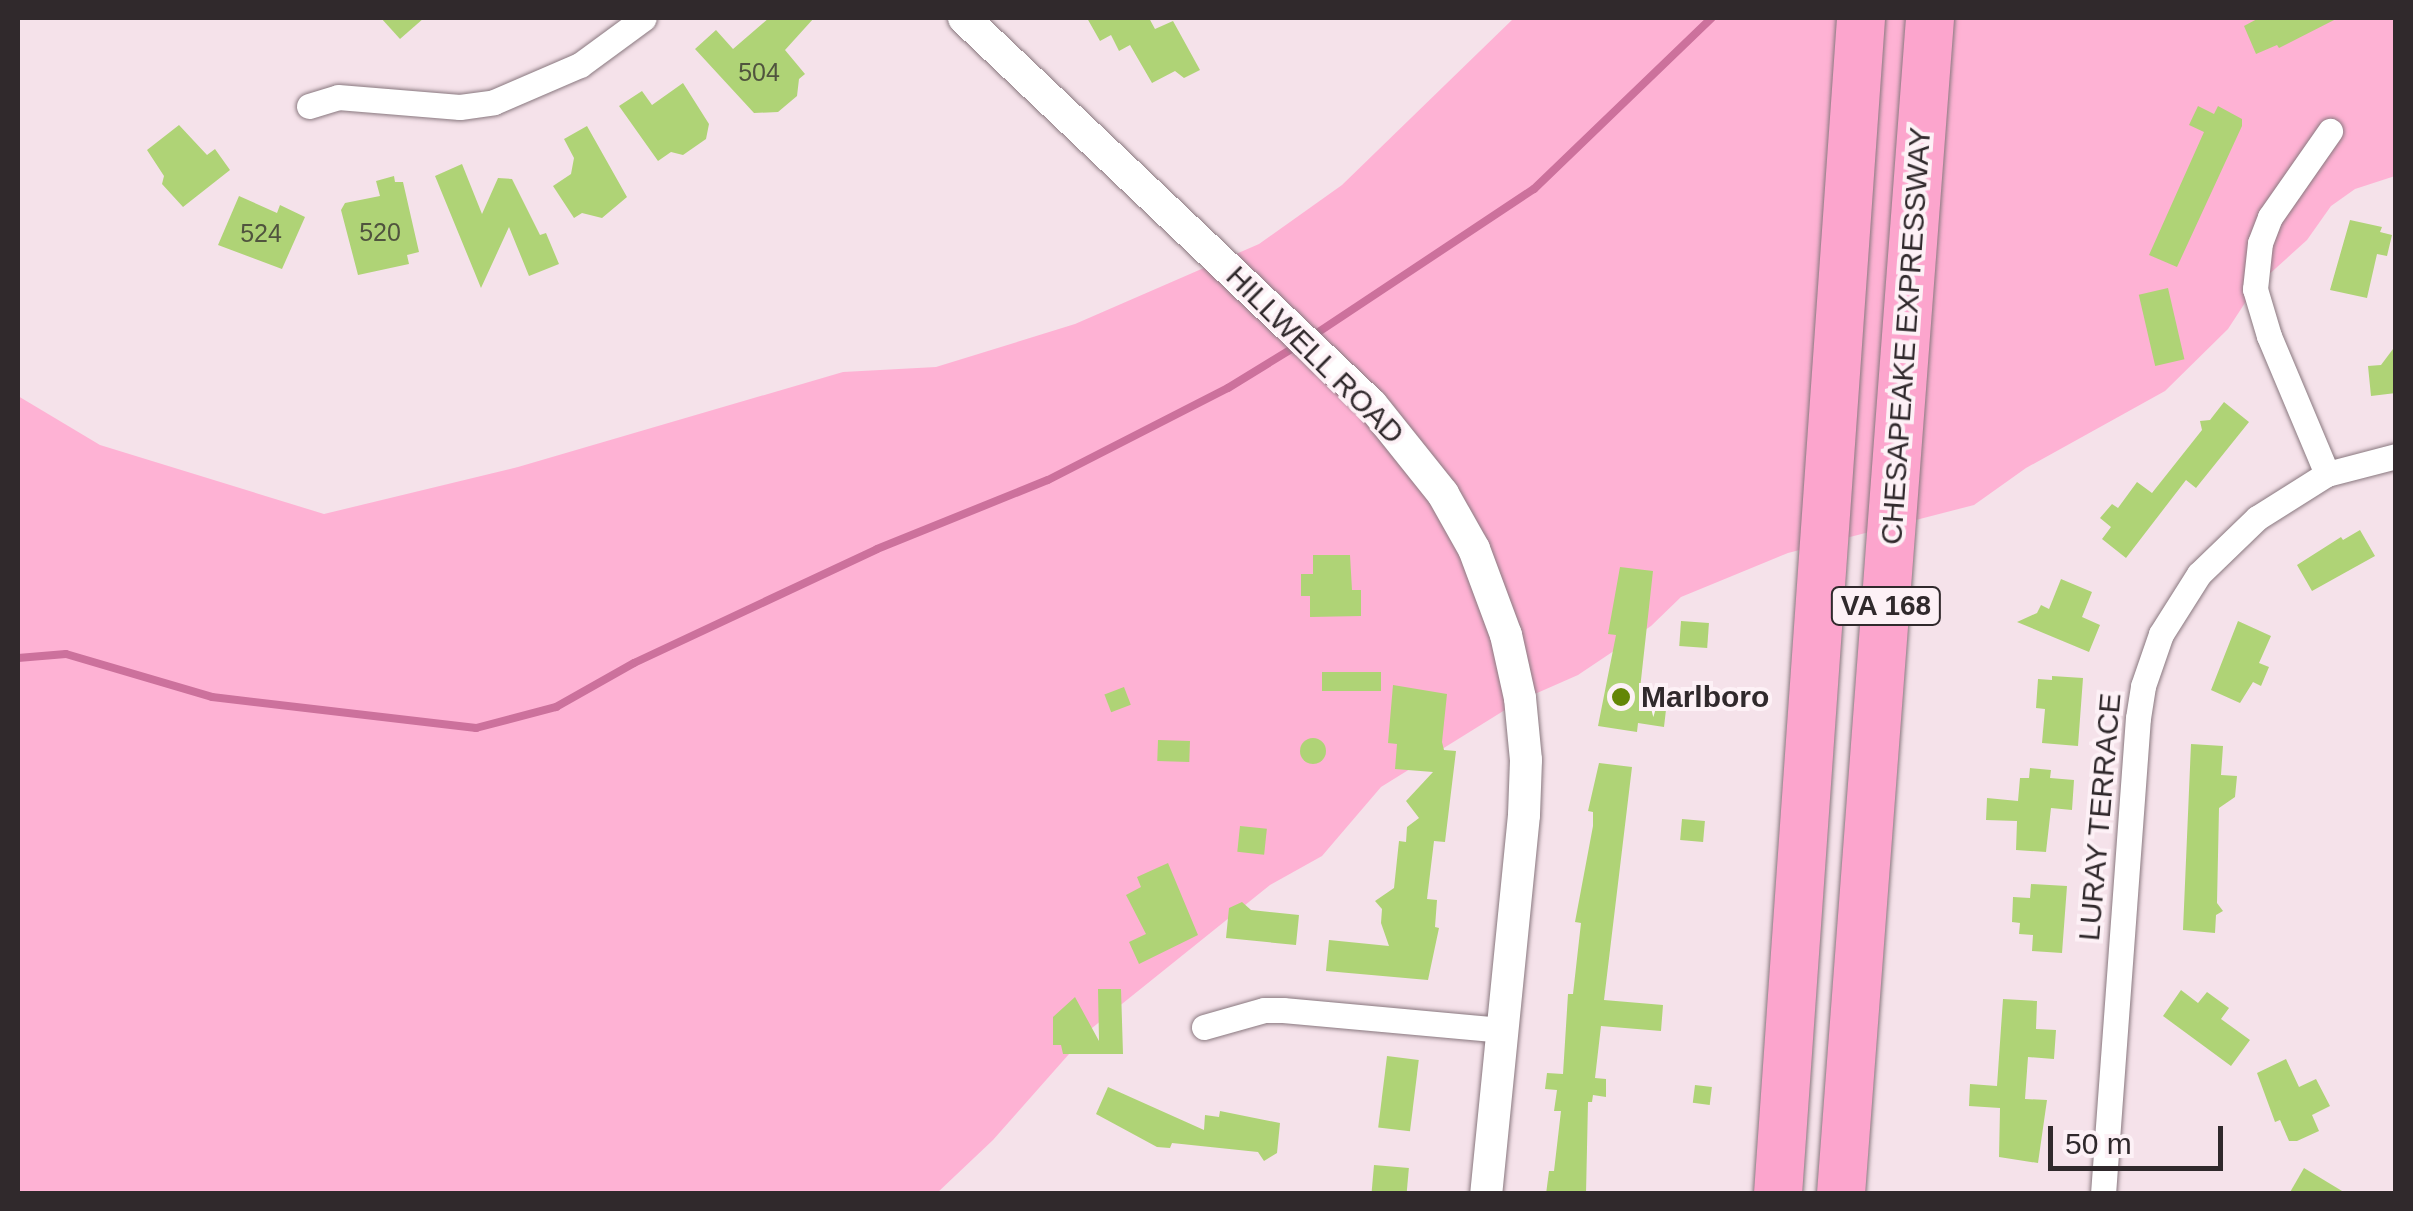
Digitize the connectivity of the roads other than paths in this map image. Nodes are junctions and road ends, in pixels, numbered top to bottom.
1 (644, 18) edge
2 (964, 18) edge
3 (1862, 18) edge
4 (1930, 18) edge
5 (309, 106) dead end
6 (2330, 131) dead end
7 (2396, 456) edge
8 (2327, 474) junction
9 (1204, 1027) dead end
10 (1502, 1030) junction
11 (1486, 1194) edge
12 (1778, 1194) edge
13 (1841, 1194) edge
14 (2103, 1194) edge

1 - 5 street
2 - 10 street, HILLWELL ROAD
3 - 12 highway, VA 168
4 - 13 highway, CHESAPEAKE EXPRESSWAY / VA 168
6 - 8 street
7 - 8 street, LURAY TERRACE
8 - 14 street, LURAY TERRACE
9 - 10 street
10 - 11 street, HILLWELL ROAD

